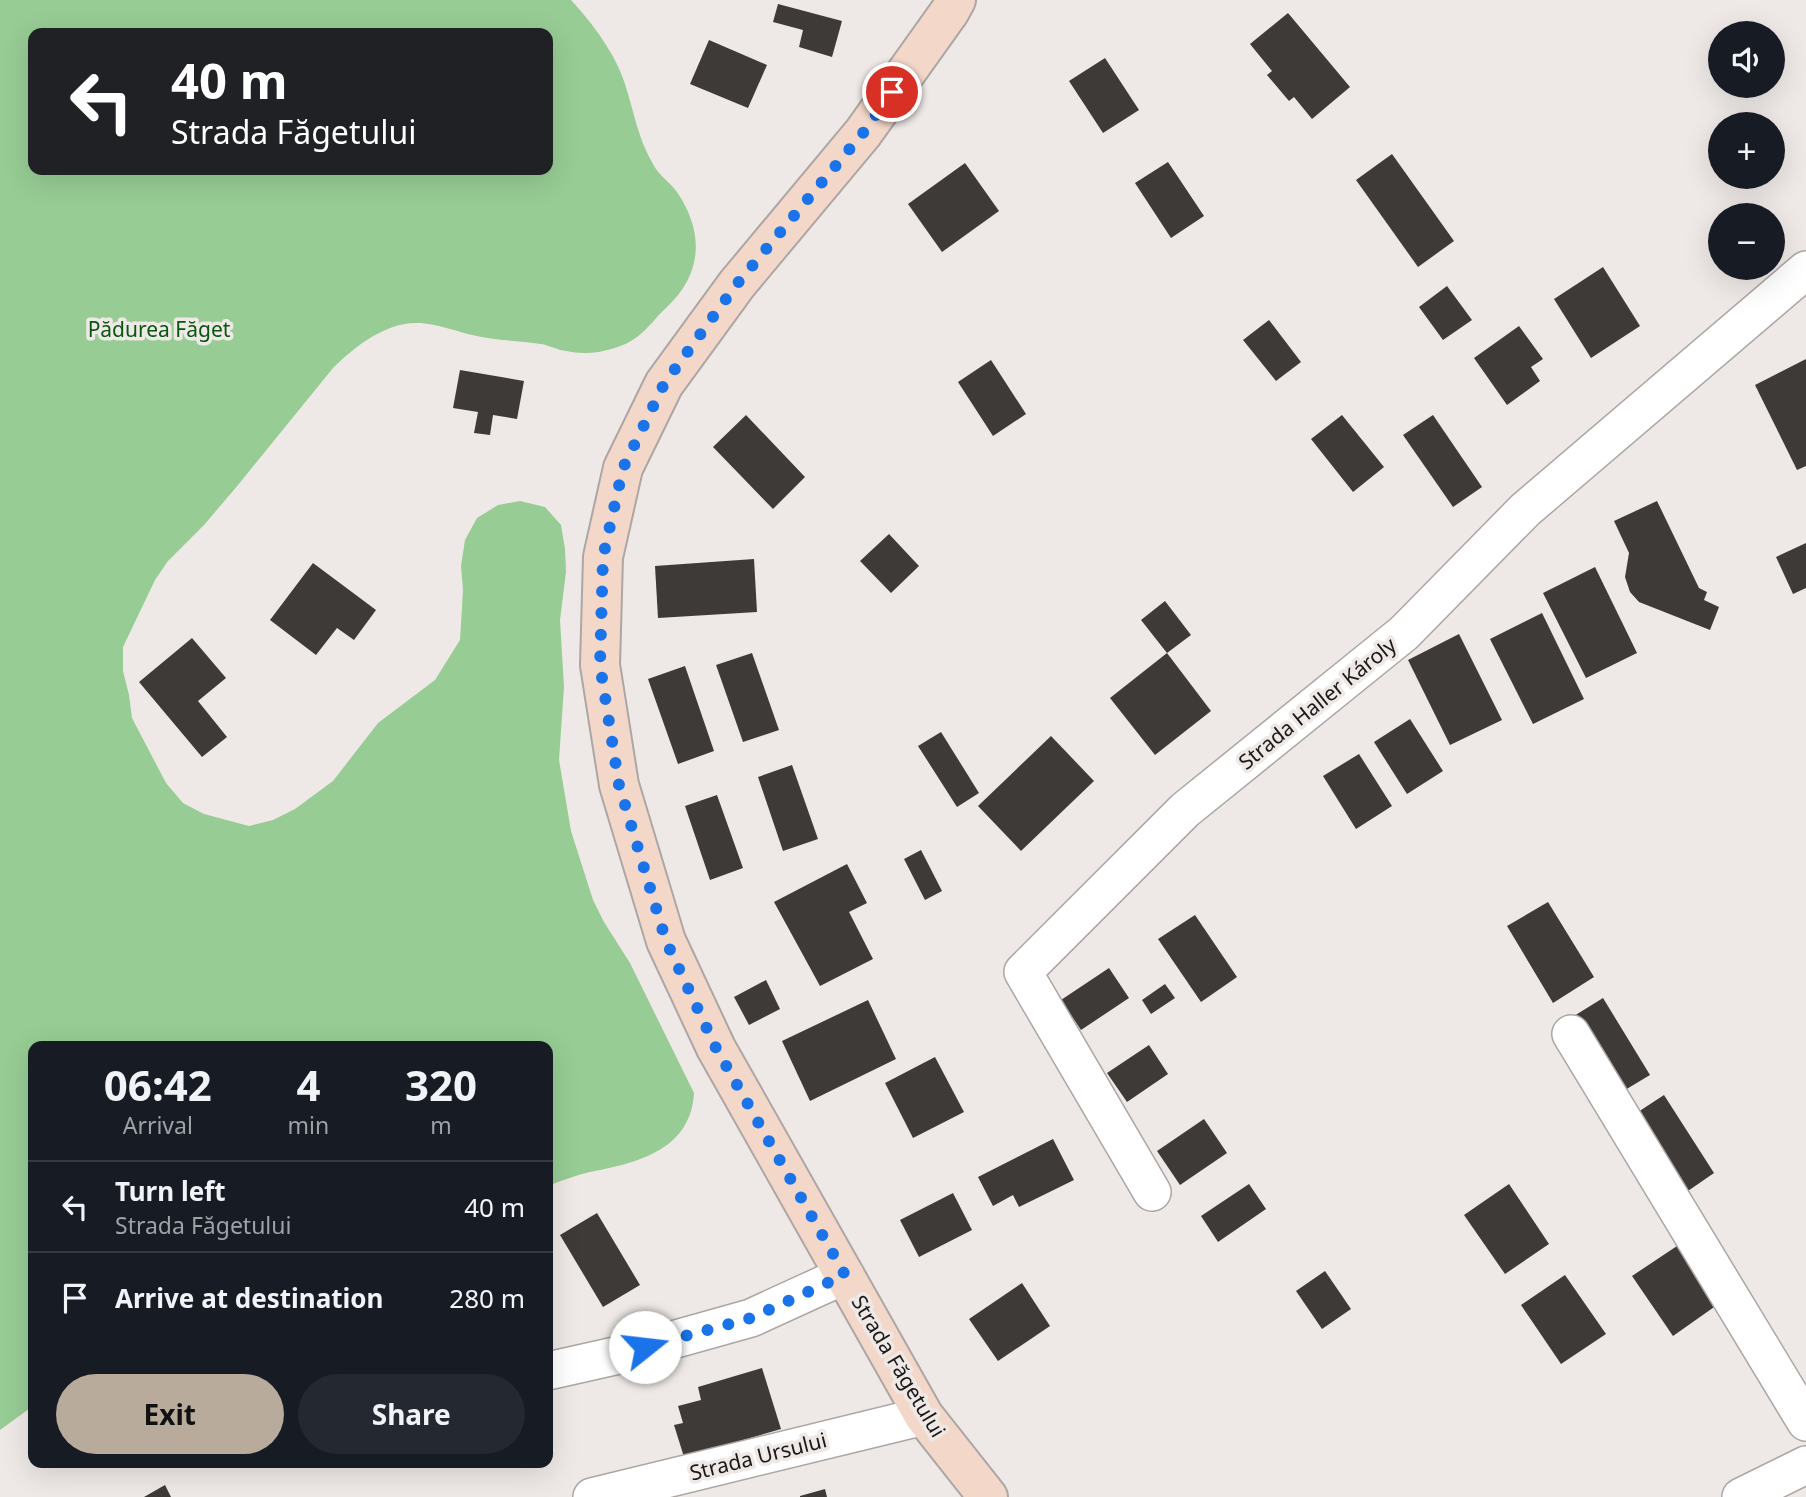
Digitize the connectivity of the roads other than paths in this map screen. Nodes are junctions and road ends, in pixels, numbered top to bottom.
1 (956, 0) edge
2 (1806, 270) edge
3 (1571, 1034) dead end
4 (1152, 1192) dead end
5 (845, 1275) junction
6 (553, 1370) edge
7 (924, 1416) junction
8 (1806, 1422) edge
9 (1806, 1465) edge
10 (592, 1497) edge
11 (988, 1497) edge
12 (1741, 1497) edge

1 - 5 main road, Strada Făgetului
2 - 4 street, Strada Haller Károly
3 - 8 street
5 - 6 street
5 - 7 main road, Strada Făgetului
7 - 10 street, Strada Ursului
7 - 11 main road, Strada Făgetului
9 - 12 street

